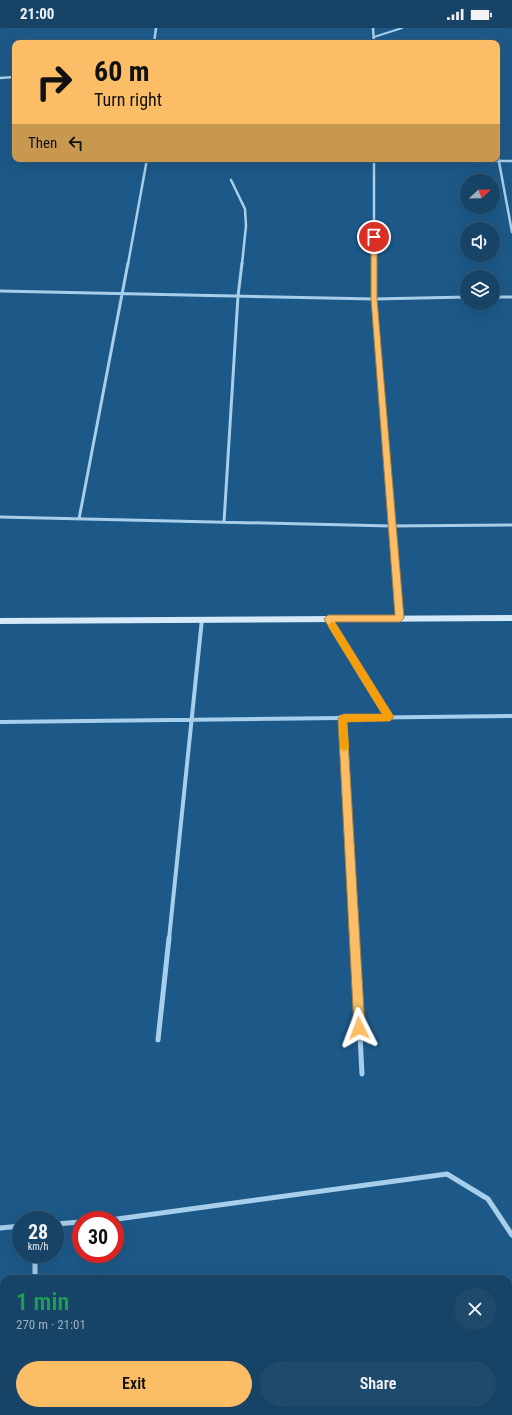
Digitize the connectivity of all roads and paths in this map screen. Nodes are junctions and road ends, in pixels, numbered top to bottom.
1 (156, 28) edge
2 (374, 28) edge
3 (402, 28) edge
4 (374, 37) joint
5 (154, 40) edge
6 (0, 78) edge
7 (12, 78) edge
8 (500, 161) edge
9 (512, 161) edge
10 (146, 162) edge
11 (374, 162) edge
12 (499, 162) edge
13 (231, 180) dead end
14 (512, 232) edge
15 (0, 291) edge
16 (123, 293) junction
17 (238, 296) junction
18 (460, 297) edge
19 (500, 297) edge
20 (512, 297) edge
21 (374, 299) junction
22 (0, 517) edge
23 (78, 520) junction
24 (224, 522) junction
25 (512, 525) edge
26 (391, 526) junction
27 (400, 618) junction
28 (512, 618) edge
29 (328, 619) junction
30 (202, 620) junction
31 (0, 621) edge
32 (512, 716) edge
33 (390, 717) junction
34 (343, 718) junction
35 (193, 720) junction
36 (0, 722) edge
37 (158, 1040) dead end
38 (362, 1074) dead end
39 (124, 1219) edge
40 (12, 1227) edge
41 (0, 1228) edge
42 (512, 1235) edge
43 (35, 1263) edge
44 (35, 1275) edge

1 - 5 street
2 - 4 street
3 - 4 lane
6 - 7 street
8 - 9 street
10 - 16 street
11 - 21 street
12 - 14 street
13 - 17 street
15 - 16 street
16 - 17 street
16 - 23 street
17 - 21 street
17 - 24 street
18 - 21 street
19 - 20 street
21 - 26 street
22 - 23 street
23 - 24 street
24 - 26 street
25 - 26 street
26 - 27 street
27 - 28 street
27 - 29 street
29 - 30 street
29 - 33 street
30 - 31 street
30 - 35 street
32 - 33 street
33 - 34 street
34 - 35 street
34 - 38 street
35 - 36 street
35 - 37 street
39 - 42 street
40 - 41 street
43 - 44 street

